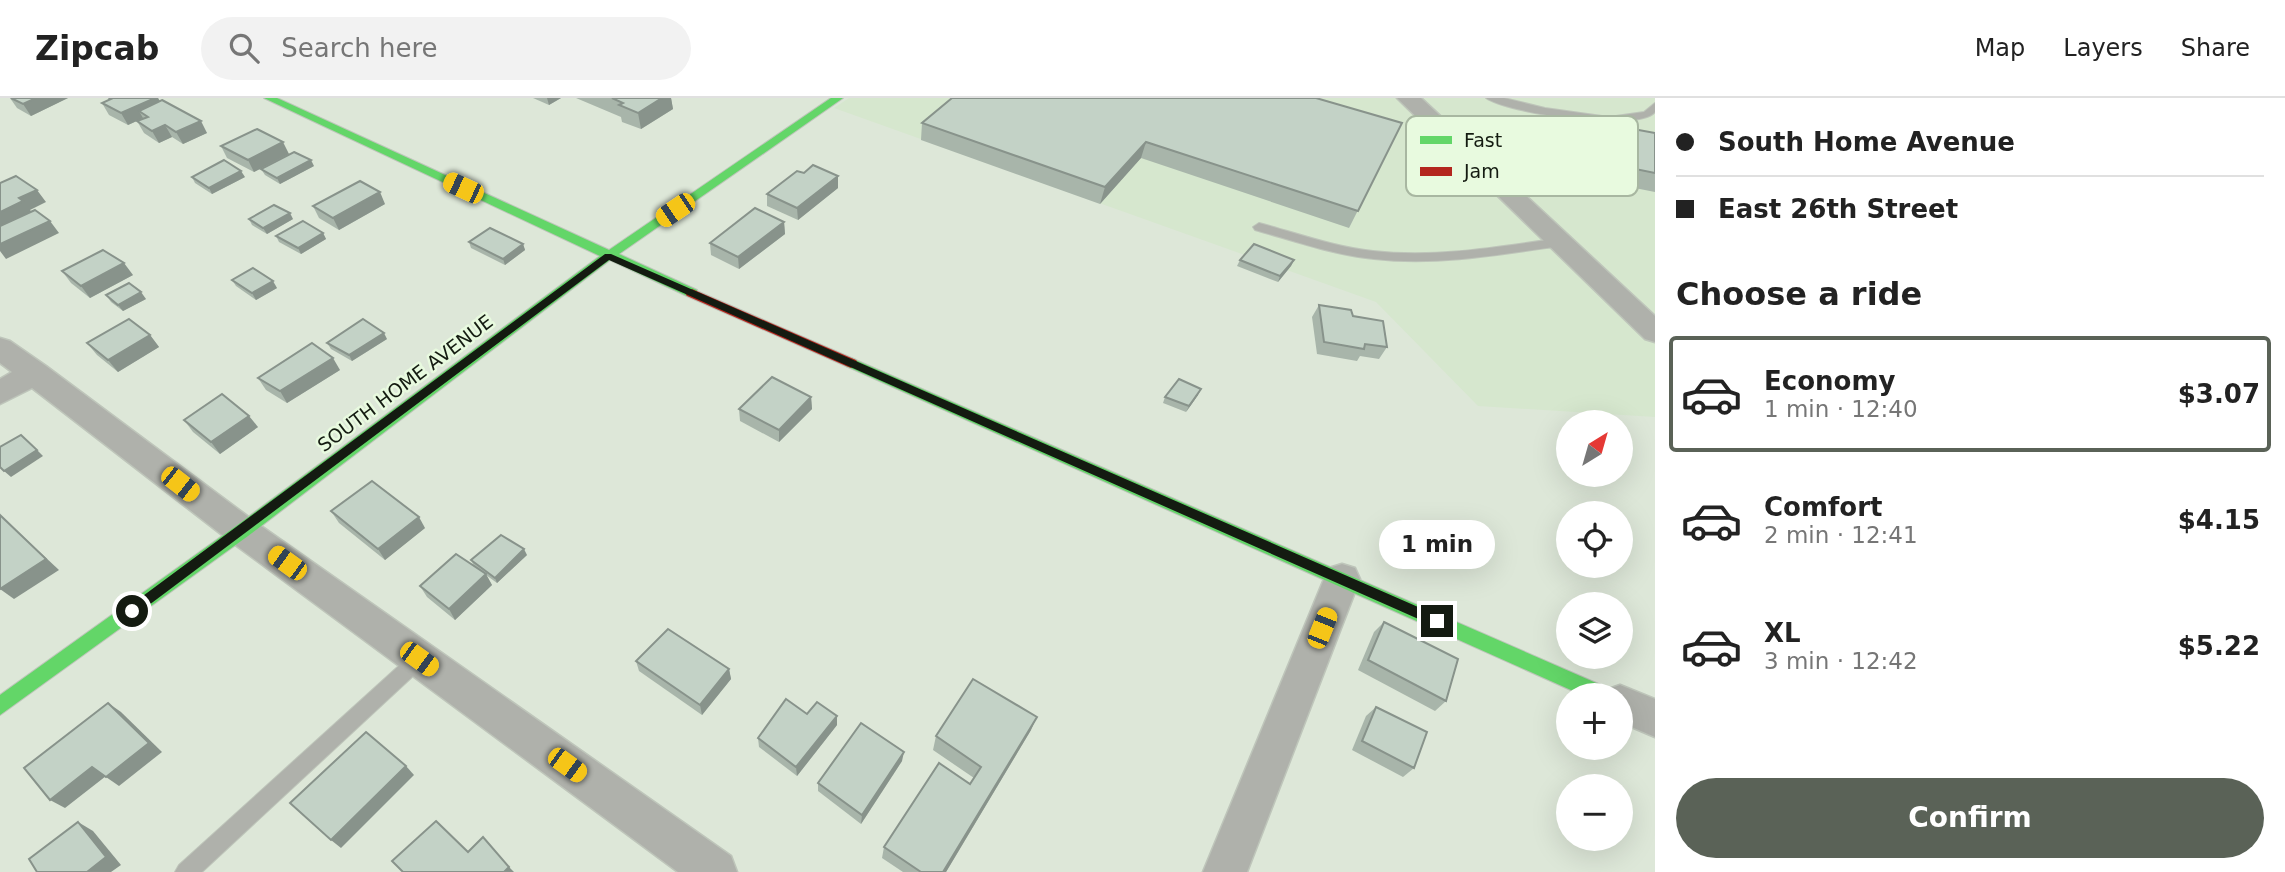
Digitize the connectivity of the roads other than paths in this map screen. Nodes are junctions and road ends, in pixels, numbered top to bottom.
1 (269, 98) edge
2 (1408, 98) edge
3 (1491, 98) edge
4 (828, 100) edge
5 (1655, 106) edge
6 (1427, 116) edge
7 (1581, 116) edge
8 (1638, 116) edge
9 (1511, 196) edge
10 (1259, 227) dead end
11 (1560, 242) junction
12 (608, 256) junction
13 (1655, 332) edge
14 (0, 348) edge
15 (35, 373) junction
16 (0, 393) edge
17 (242, 531) junction
18 (1342, 579) junction
19 (419, 659) junction
20 (1576, 683) edge
21 (0, 706) edge
22 (1633, 709) edge
23 (1655, 718) edge
24 (186, 872) edge
25 (715, 872) edge
26 (1225, 872) edge

1 - 12 street
2 - 6 street
3 - 7 lane
4 - 12 street, SOUTH HOME AVENUE
5 - 8 lane
9 - 11 street
10 - 11 lane
11 - 13 street
12 - 17 street, SOUTH HOME AVENUE
12 - 18 street
14 - 15 street
15 - 16 street
15 - 17 street
17 - 19 street
17 - 21 street, SOUTH HOME AVENUE
18 - 20 street
18 - 26 street
19 - 24 lane
19 - 25 street
22 - 23 street

